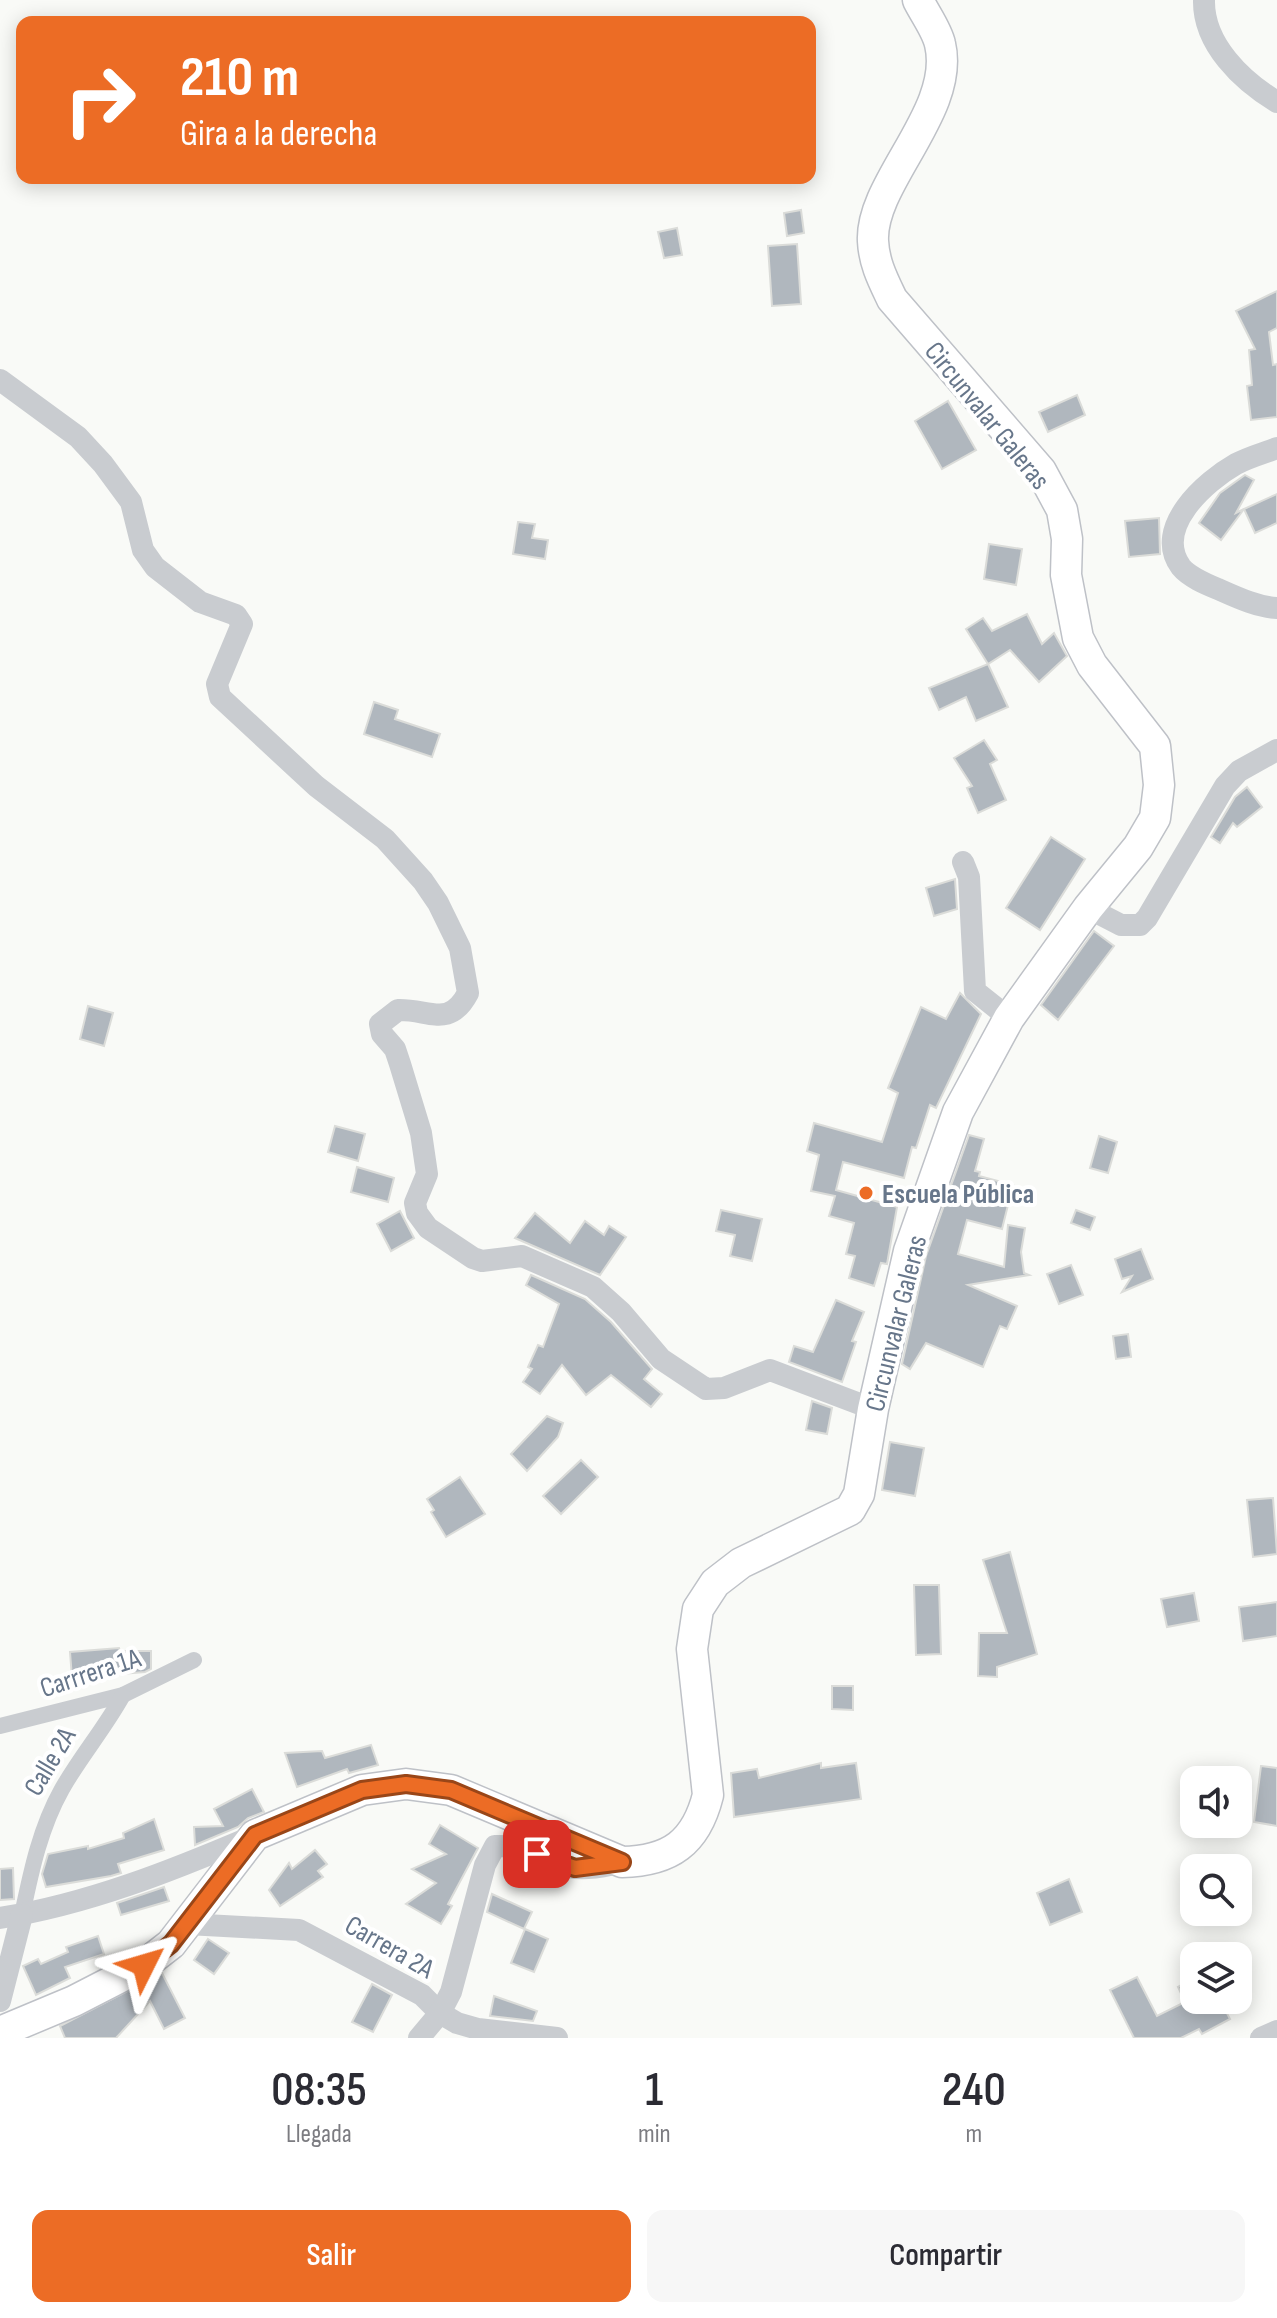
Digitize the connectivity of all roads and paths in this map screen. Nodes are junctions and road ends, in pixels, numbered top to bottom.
1 (918, 0) edge
2 (1204, 0) edge
3 (1277, 102) edge
4 (0, 380) edge
5 (1277, 448) edge
6 (1277, 608) edge
7 (1277, 750) edge
8 (963, 862) dead end
9 (1088, 908) junction
10 (1009, 1018) junction
11 (873, 1409) junction
12 (194, 1660) dead end
13 (123, 1695) junction
14 (0, 1726) edge
15 (255, 1835) junction
16 (622, 1862) junction
17 (11, 1916) edge
18 (187, 1924) junction
19 (0, 2001) edge
20 (440, 2013) junction
21 (1277, 2031) edge
22 (0, 2032) edge
23 (419, 2038) edge
24 (557, 2038) edge
25 (1261, 2038) edge

1 - 9 main road, Circunvalar Galeras
2 - 3 street
4 - 11 street
5 - 6 street
7 - 9 street
8 - 10 street
9 - 10 main road, Circunvalar Galeras
10 - 11 main road, Circunvalar Galeras
11 - 16 main road, Circunvalar Galeras
12 - 13 street, Carrrera 1A
13 - 14 street, Carrrera 1A
13 - 17 street, Calle 2A
15 - 16 main road
15 - 17 street
15 - 18 main road
16 - 20 street
17 - 19 street, Calle 2A
18 - 20 street, Carrera 2A
18 - 22 main road
20 - 23 street
20 - 24 street, Carrera 2A
21 - 25 street

